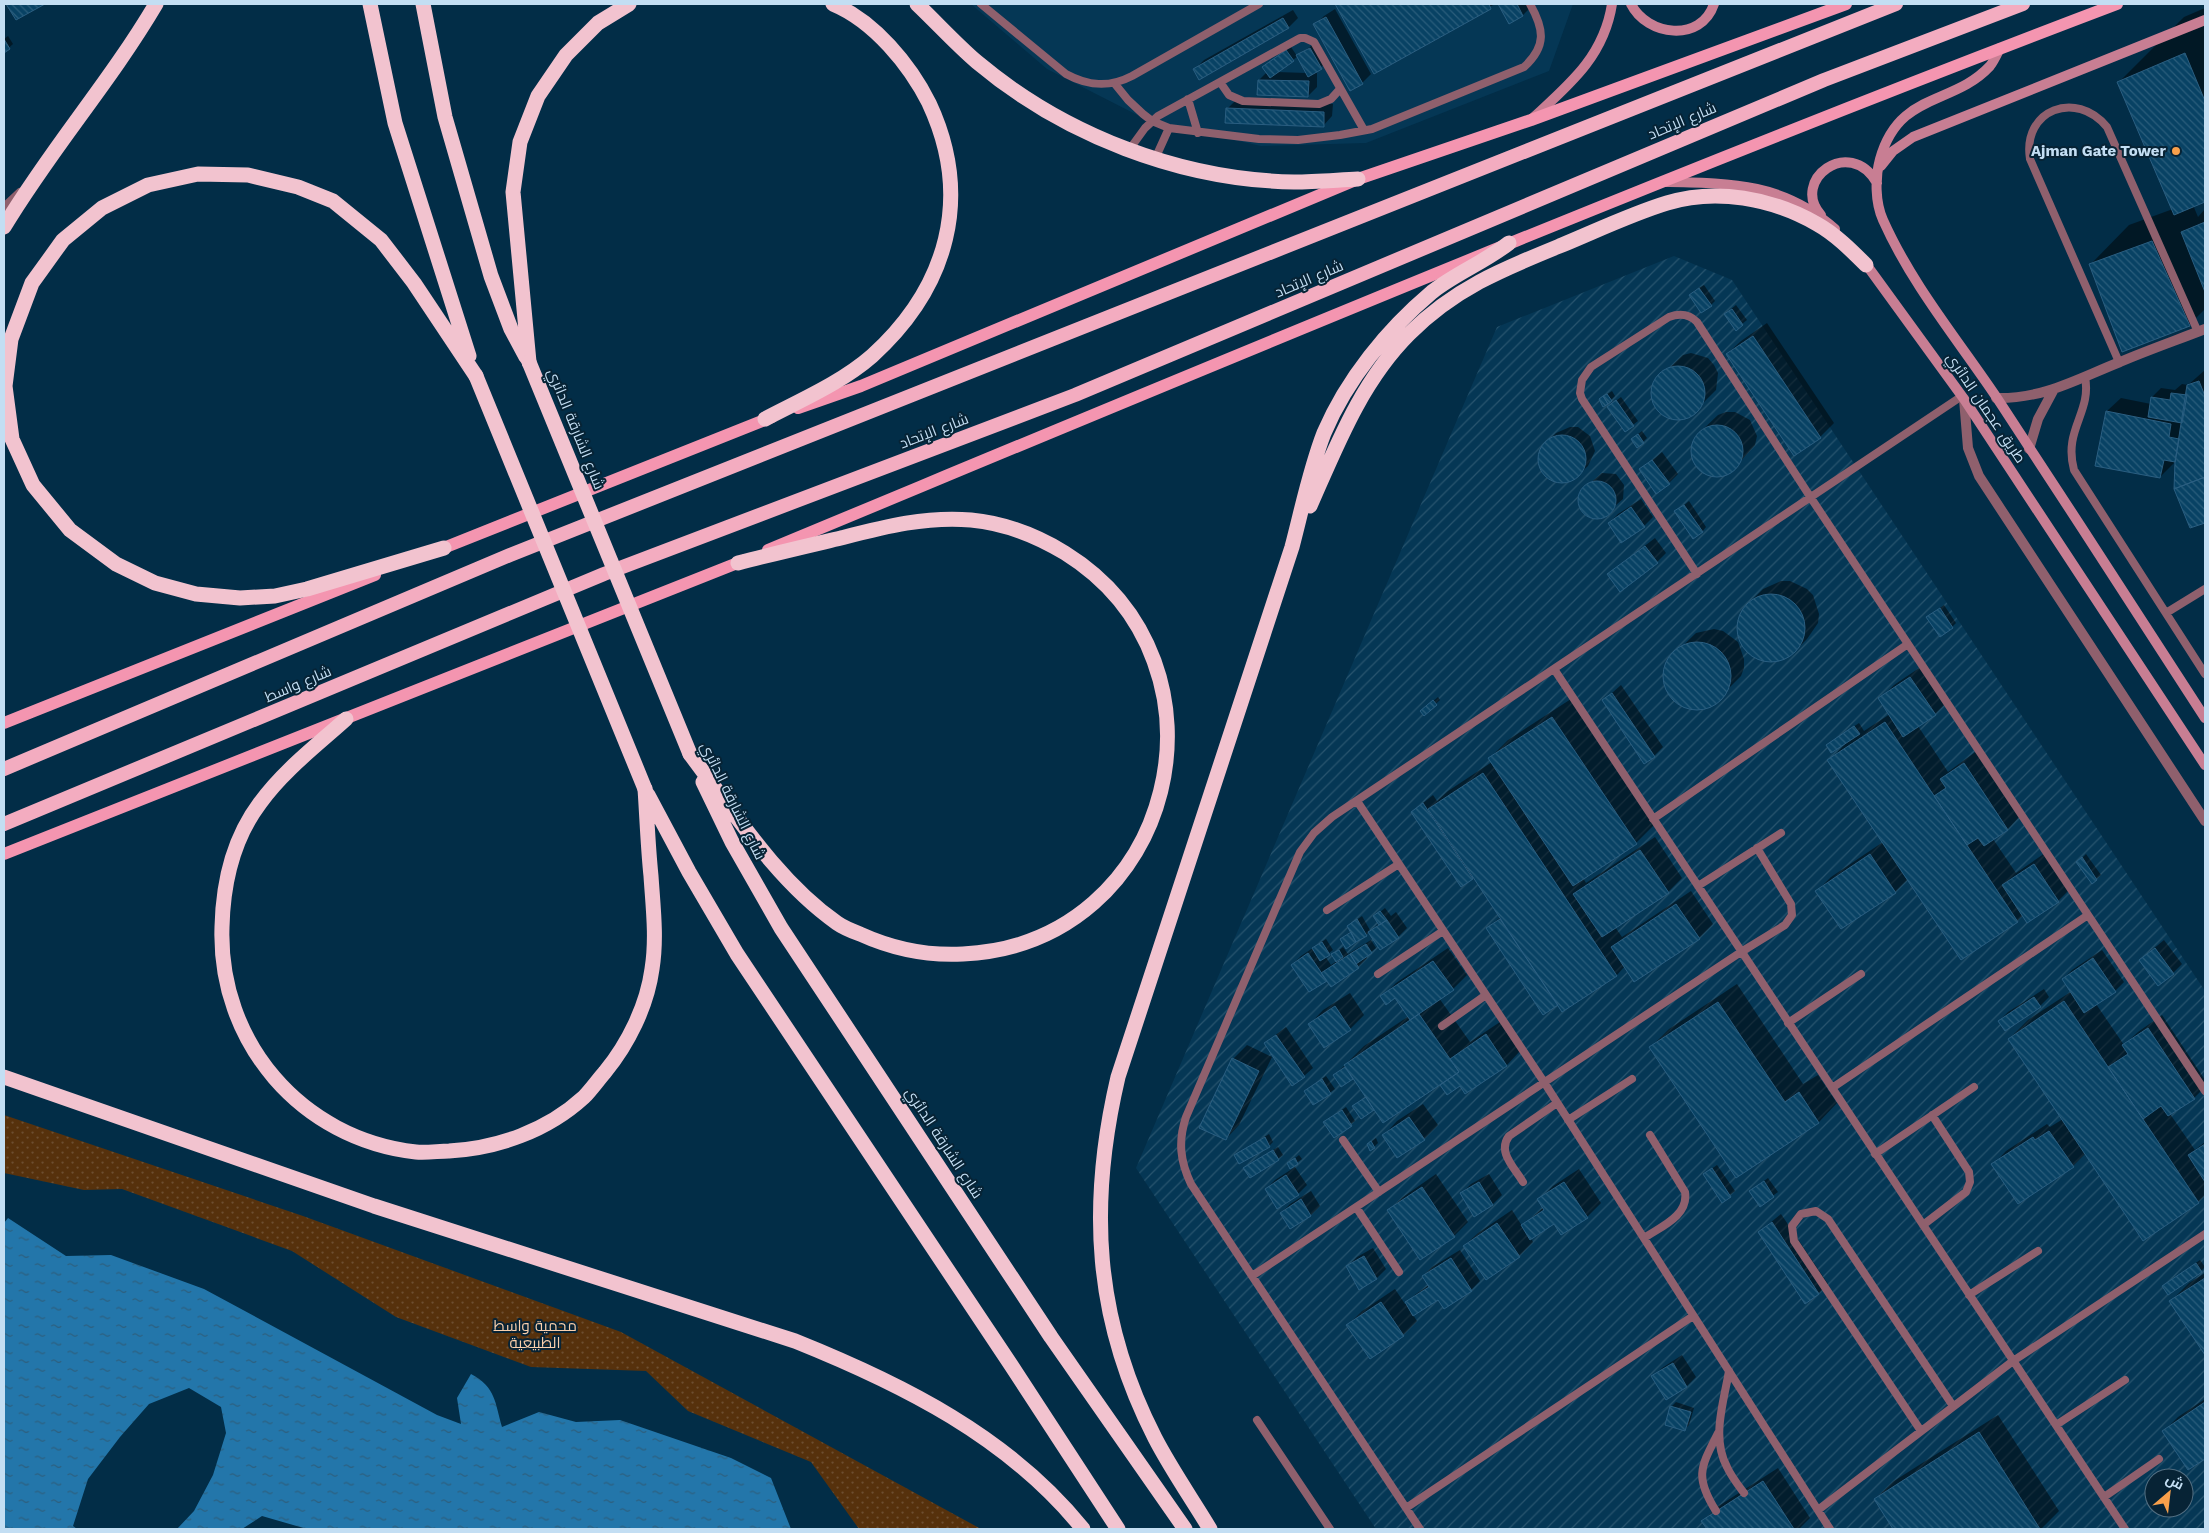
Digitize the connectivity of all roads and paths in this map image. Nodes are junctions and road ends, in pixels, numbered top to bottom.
1 (156, 4) edge
2 (370, 4) edge
3 (424, 4) edge
4 (629, 4) edge
5 (834, 4) edge
6 (917, 4) edge
7 (981, 4) edge
8 (1259, 4) edge
9 (1530, 4) edge
10 (1612, 4) edge
11 (1631, 4) edge
12 (1714, 4) edge
13 (1846, 4) edge
14 (1896, 4) edge
15 (2023, 4) edge
16 (2117, 4) edge
17 (2205, 20) edge
18 (2000, 48) junction
19 (1220, 82) junction
20 (1114, 84) junction
21 (1340, 89) junction
22 (1188, 99) junction
23 (1531, 120) junction
24 (1152, 121) junction
25 (1169, 128) junction
26 (1364, 130) junction
27 (1198, 133) junction
28 (1129, 150) junction
29 (1155, 159) junction
30 (1878, 170) junction
31 (1358, 179) junction
32 (33, 181) junction
33 (1662, 182) junction
34 (1877, 182) junction
35 (4, 207) edge
36 (1825, 220) junction
37 (4, 227) edge
38 (1509, 243) junction
39 (1866, 264) junction
40 (2202, 331) edge
41 (529, 362) junction
42 (2120, 362) junction
43 (476, 376) junction
44 (2085, 377) junction
45 (2053, 391) junction
46 (1963, 398) junction
47 (1996, 398) junction
48 (765, 419) junction
49 (2029, 449) junction
50 (1811, 498) junction
51 (1292, 547) junction
52 (444, 548) junction
53 (738, 563) junction
54 (604, 574) joint
55 (1698, 574) junction
56 (2205, 589) edge
57 (2166, 613) junction
58 (1908, 644) junction
59 (1554, 669) junction
60 (2205, 674) edge
61 (2205, 718) edge
62 (346, 719) junction
63 (4, 723) edge
64 (690, 754) junction
65 (2205, 765) edge
66 (4, 769) edge
67 (646, 789) junction
68 (1357, 801) junction
69 (1653, 819) junction
70 (2205, 821) edge
71 (4, 824) edge
72 (1781, 833) dead end
73 (1756, 848) junction
74 (4, 854) edge
75 (1399, 864) junction
76 (1698, 886) junction
77 (1327, 910) dead end
78 (2088, 915) junction
79 (1443, 931) junction
80 (1741, 952) junction
81 (1378, 974) dead end
82 (1861, 974) dead end
83 (1486, 996) junction
84 (1788, 1023) junction
85 (1442, 1026) dead end
86 (4, 1077) edge
87 (1632, 1079) dead end
88 (1544, 1082) junction
89 (1974, 1087) dead end
90 (1832, 1088) junction
91 (2205, 1091) edge
92 (1557, 1103) junction
93 (1932, 1115) junction
94 (1568, 1120) junction
95 (1650, 1135) dead end
96 (1343, 1140) dead end
97 (1876, 1154) junction
98 (1523, 1182) dead end
99 (1379, 1192) junction
100 (1356, 1207) junction
101 (1923, 1225) junction
102 (2205, 1234) edge
103 (1644, 1238) junction
104 (2038, 1251) dead end
105 (1398, 1272) dead end
106 (1252, 1276) junction
107 (1969, 1295) junction
108 (1694, 1316) junction
109 (2013, 1361) junction
110 (1729, 1371) junction
111 (2125, 1380) dead end
112 (1953, 1406) junction
113 (1257, 1420) dead end
114 (2056, 1425) junction
115 (1719, 1431) junction
116 (1921, 1431) junction
117 (2160, 1459) dead end
118 (1744, 1493) dead end
119 (2104, 1497) junction
120 (1406, 1508) junction
121 (1818, 1510) junction
122 (1716, 1511) dead end
123 (1083, 1529) edge
124 (1118, 1529) edge
125 (1185, 1529) edge
126 (1210, 1529) edge
127 (1330, 1529) edge
128 (1420, 1529) edge
129 (1830, 1529) edge
130 (2125, 1529) edge

1 - 32 highway
2 - 43 highway
3 - 41 highway, شارع الشارقة الدائري
4 - 41 highway
5 - 48 highway
6 - 28 highway
7 - 20 lane
8 - 20 lane
9 - 26 lane
10 - 23 main road
11 - 12 main road
13 - 23 main road
14 - 66 highway, شارع الإتحاد
15 - 54 highway, شارع الإتحاد
16 - 18 main road
17 - 30 main road
18 - 30 main road, طريق عجمان الدائري
18 - 33 main road
19 - 21 lane
19 - 21 lane
19 - 22 lane
20 - 24 lane
21 - 26 lane
22 - 24 lane
22 - 27 lane
23 - 31 main road
24 - 25 lane
24 - 28 lane
25 - 27 lane
25 - 29 lane
26 - 27 lane
28 - 29 highway
29 - 31 highway
30 - 34 main road, طريق عجمان الدائري
31 - 48 main road
32 - 35 lane
32 - 37 highway
33 - 36 main road, طريق عجمان الدائري
33 - 38 main road
34 - 36 main road
34 - 47 main road, طريق عجمان الدائري
36 - 39 main road, طريق عجمان الدائري
38 - 51 highway
38 - 53 main road
39 - 46 main road, طريق عجمان الدائري
39 - 51 highway
40 - 42 street
40 - 42 lane
41 - 64 highway, شارع الشارقة الدائري, bridge
42 - 44 street
43 - 52 highway
43 - 67 highway, bridge
44 - 45 street
44 - 57 lane
45 - 47 street
45 - 49 street
46 - 50 lane
46 - 65 main road, طريق عجمان الدائري
46 - 70 street
47 - 49 main road, طريق عجمان الدائري
48 - 52 main road
49 - 61 main road, طريق عجمان الدائري
50 - 55 lane
50 - 55 lane
50 - 58 lane
51 - 126 highway
52 - 63 main road
53 - 62 main road
53 - 64 highway
54 - 71 highway, شارع واسط
55 - 59 lane
56 - 57 lane
57 - 60 lane
58 - 69 lane
58 - 78 lane
59 - 68 lane
59 - 69 lane
62 - 67 highway
62 - 74 main road
64 - 125 highway, شارع الشارقة الدائري
67 - 124 highway
68 - 75 lane
68 - 106 lane
69 - 76 lane
72 - 73 lane
73 - 76 lane
73 - 80 lane
75 - 77 lane
75 - 79 lane
76 - 80 lane
78 - 90 lane
78 - 91 lane
79 - 81 lane
79 - 83 lane
80 - 84 lane
80 - 88 lane
82 - 84 lane
83 - 85 lane
83 - 88 lane
84 - 90 lane
86 - 123 highway
87 - 94 lane
88 - 92 lane
88 - 99 lane
89 - 93 lane
90 - 97 lane
92 - 94 lane
92 - 98 lane
93 - 97 lane
93 - 101 lane
94 - 103 lane
95 - 103 lane
96 - 99 lane
97 - 101 lane
99 - 100 lane
100 - 105 lane
100 - 106 lane
101 - 107 lane
102 - 109 lane
103 - 108 lane
104 - 107 lane
106 - 120 lane
107 - 109 lane
108 - 110 lane
108 - 120 lane
109 - 112 lane
109 - 114 lane
110 - 115 lane
110 - 121 lane
111 - 114 lane
112 - 116 lane
112 - 116 lane
113 - 127 lane
114 - 119 lane
115 - 118 lane
115 - 122 lane
116 - 121 lane
117 - 119 lane
119 - 130 lane
120 - 128 lane
121 - 129 lane

